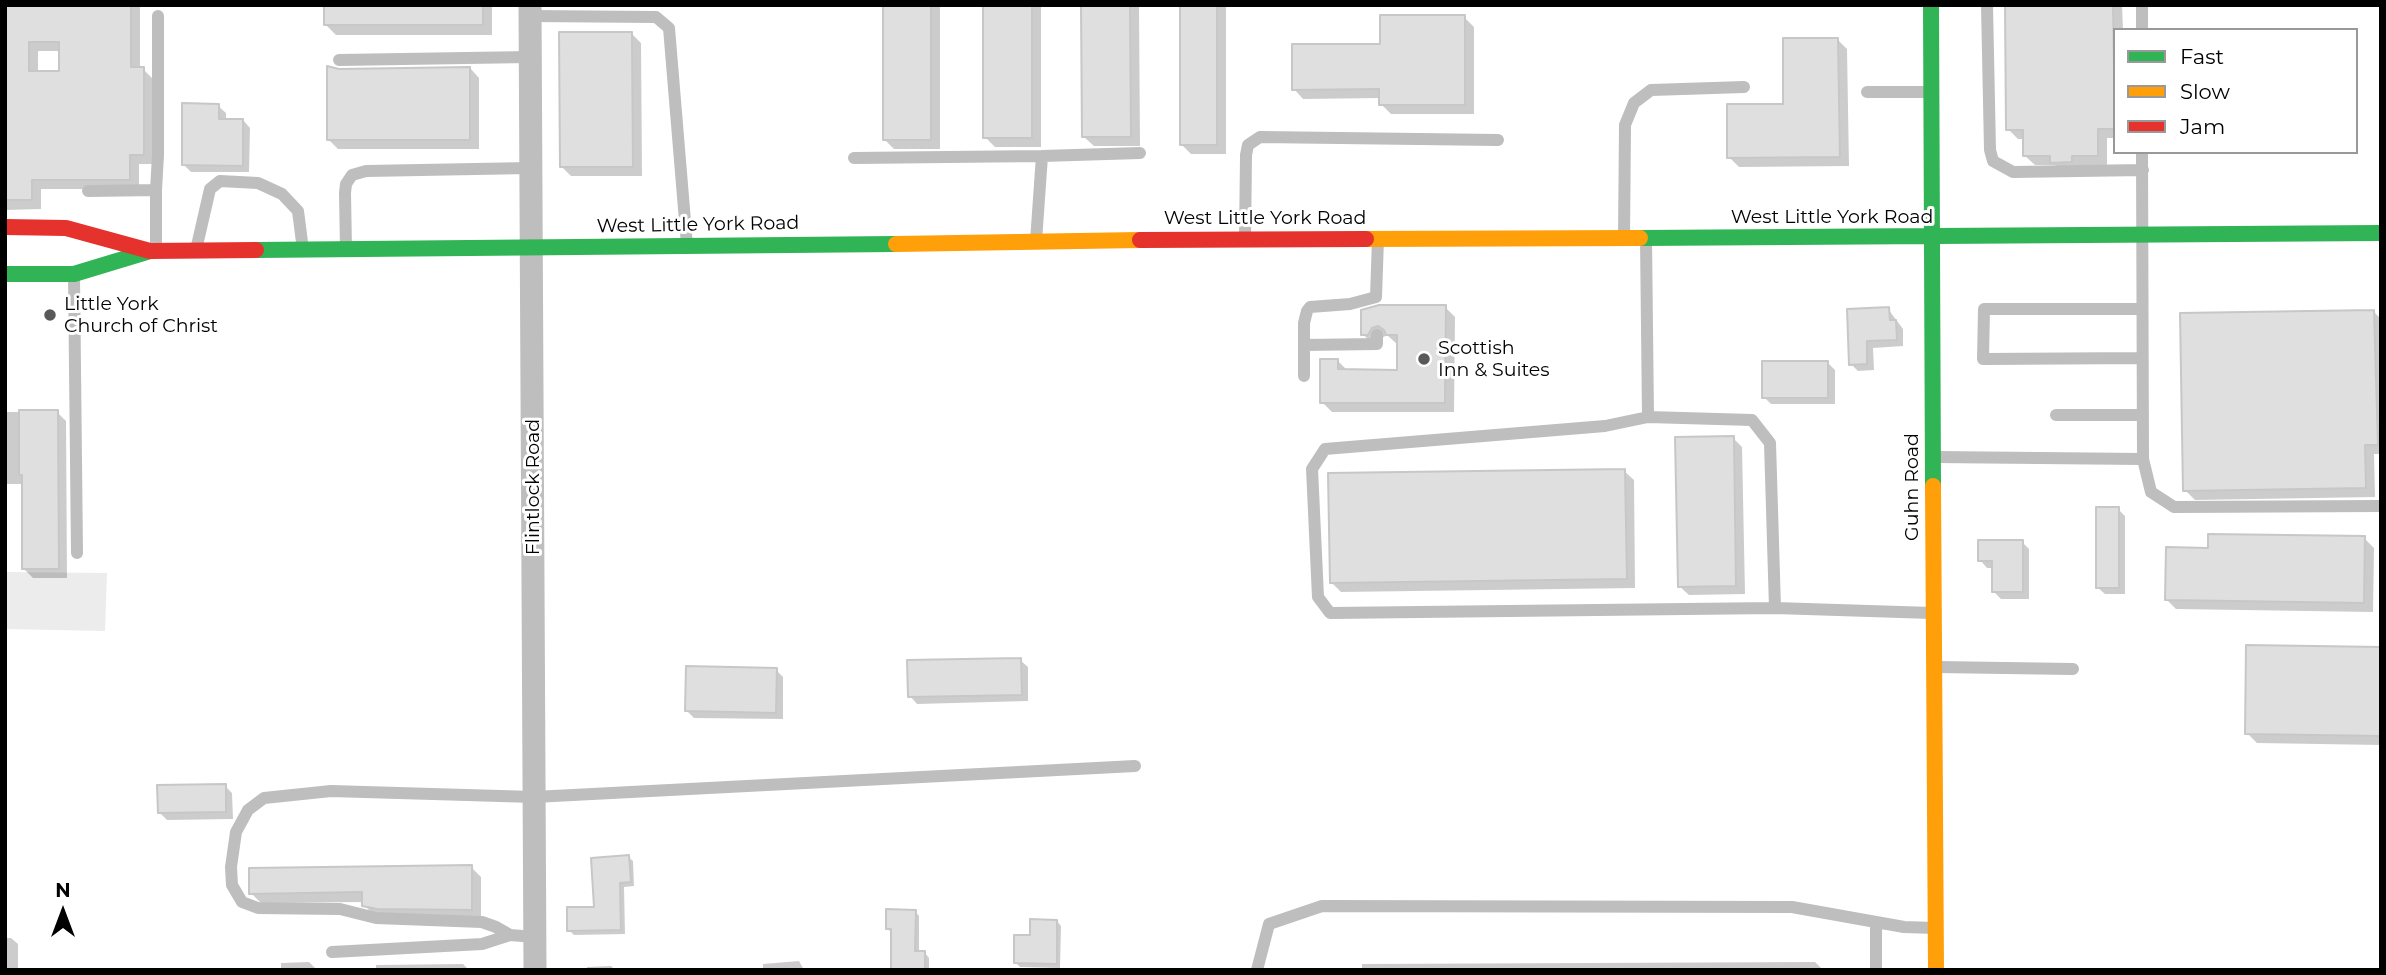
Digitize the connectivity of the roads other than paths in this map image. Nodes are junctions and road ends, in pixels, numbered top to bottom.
1 (1931, 5) edge
2 (1987, 5) edge
3 (2142, 5) edge
4 (530, 10) edge
5 (158, 16) dead end
6 (2142, 28) edge
7 (530, 57) junction
8 (339, 60) dead end
9 (1744, 87) dead end
10 (1867, 92) dead end
11 (1932, 92) junction
12 (1498, 140) dead end
13 (1140, 153) dead end
14 (2143, 154) edge
15 (1042, 156) junction
16 (854, 158) dead end
17 (530, 168) junction
18 (2143, 170) junction
19 (156, 190) junction
20 (88, 191) dead end
21 (5, 227) edge
22 (2381, 233) edge
23 (2142, 235) junction
24 (1624, 238) junction
25 (1646, 238) junction
26 (1933, 238) junction
27 (1245, 239) junction
28 (1378, 239) junction
29 (1035, 242) junction
30 (687, 246) junction
31 (531, 249) junction
32 (195, 250) junction
33 (303, 250) junction
34 (346, 250) junction
35 (153, 251) junction
36 (5, 274) edge
37 (74, 274) junction
38 (2141, 309) junction
39 (1377, 335) dead end
40 (1304, 345) junction
41 (2142, 358) junction
42 (1304, 376) dead end
43 (2056, 415) dead end
44 (2143, 415) junction
45 (1648, 418) junction
46 (1934, 457) junction
47 (2143, 459) junction
48 (2381, 506) edge
49 (77, 553) dead end
50 (1775, 608) junction
51 (1933, 613) junction
52 (1933, 666) junction
53 (2073, 669) dead end
54 (1135, 766) dead end
55 (534, 797) junction
56 (1875, 922) junction
57 (1936, 928) junction
58 (510, 935) junction
59 (535, 937) junction
60 (332, 951) dead end
61 (535, 970) edge
62 (1256, 970) edge
63 (1876, 970) edge
64 (1936, 970) edge

1 - 11 main road, Guhn Road
2 - 18 lane
3 - 6 lane
4 - 7 street, Flintlock Road
4 - 30 lane
5 - 19 lane
7 - 8 lane
7 - 17 street, Flintlock Road
9 - 24 lane
10 - 11 lane
11 - 26 main road, Guhn Road
12 - 27 lane
13 - 15 lane
14 - 18 lane
15 - 16 lane
15 - 29 lane
17 - 31 street, Flintlock Road
17 - 34 lane
18 - 23 lane
19 - 20 lane
19 - 35 lane
21 - 35 main road, West Little York Road
22 - 23 main road, West Little York Road
23 - 26 main road, West Little York Road
23 - 38 lane
24 - 25 main road, West Little York Road
24 - 28 main road, West Little York Road
25 - 26 main road, West Little York Road
25 - 45 lane
26 - 46 main road, Guhn Road
27 - 28 main road, West Little York Road
27 - 29 main road, West Little York Road
28 - 40 lane
29 - 30 main road, West Little York Road
30 - 31 main road, West Little York Road
31 - 34 main road, West Little York Road
31 - 55 street, Flintlock Road
32 - 33 main road, West Little York Road
32 - 33 lane
32 - 35 main road, West Little York Road
33 - 34 main road, West Little York Road
35 - 37 main road, West Little York Road
36 - 37 main road, West Little York Road
37 - 49 lane
38 - 41 lane
38 - 41 lane
39 - 40 lane
40 - 42 lane
41 - 44 lane
43 - 44 lane
44 - 47 lane
45 - 50 lane
45 - 50 lane
46 - 47 lane
46 - 51 main road, Guhn Road
47 - 48 lane
50 - 51 lane
51 - 52 main road, Guhn Road
52 - 53 lane
52 - 57 main road, Guhn Road
54 - 55 lane
55 - 58 lane
55 - 59 street, Flintlock Road
56 - 57 lane
56 - 62 lane
56 - 63 lane
57 - 64 main road, Guhn Road
58 - 59 lane
58 - 60 lane
59 - 61 street, Flintlock Road

